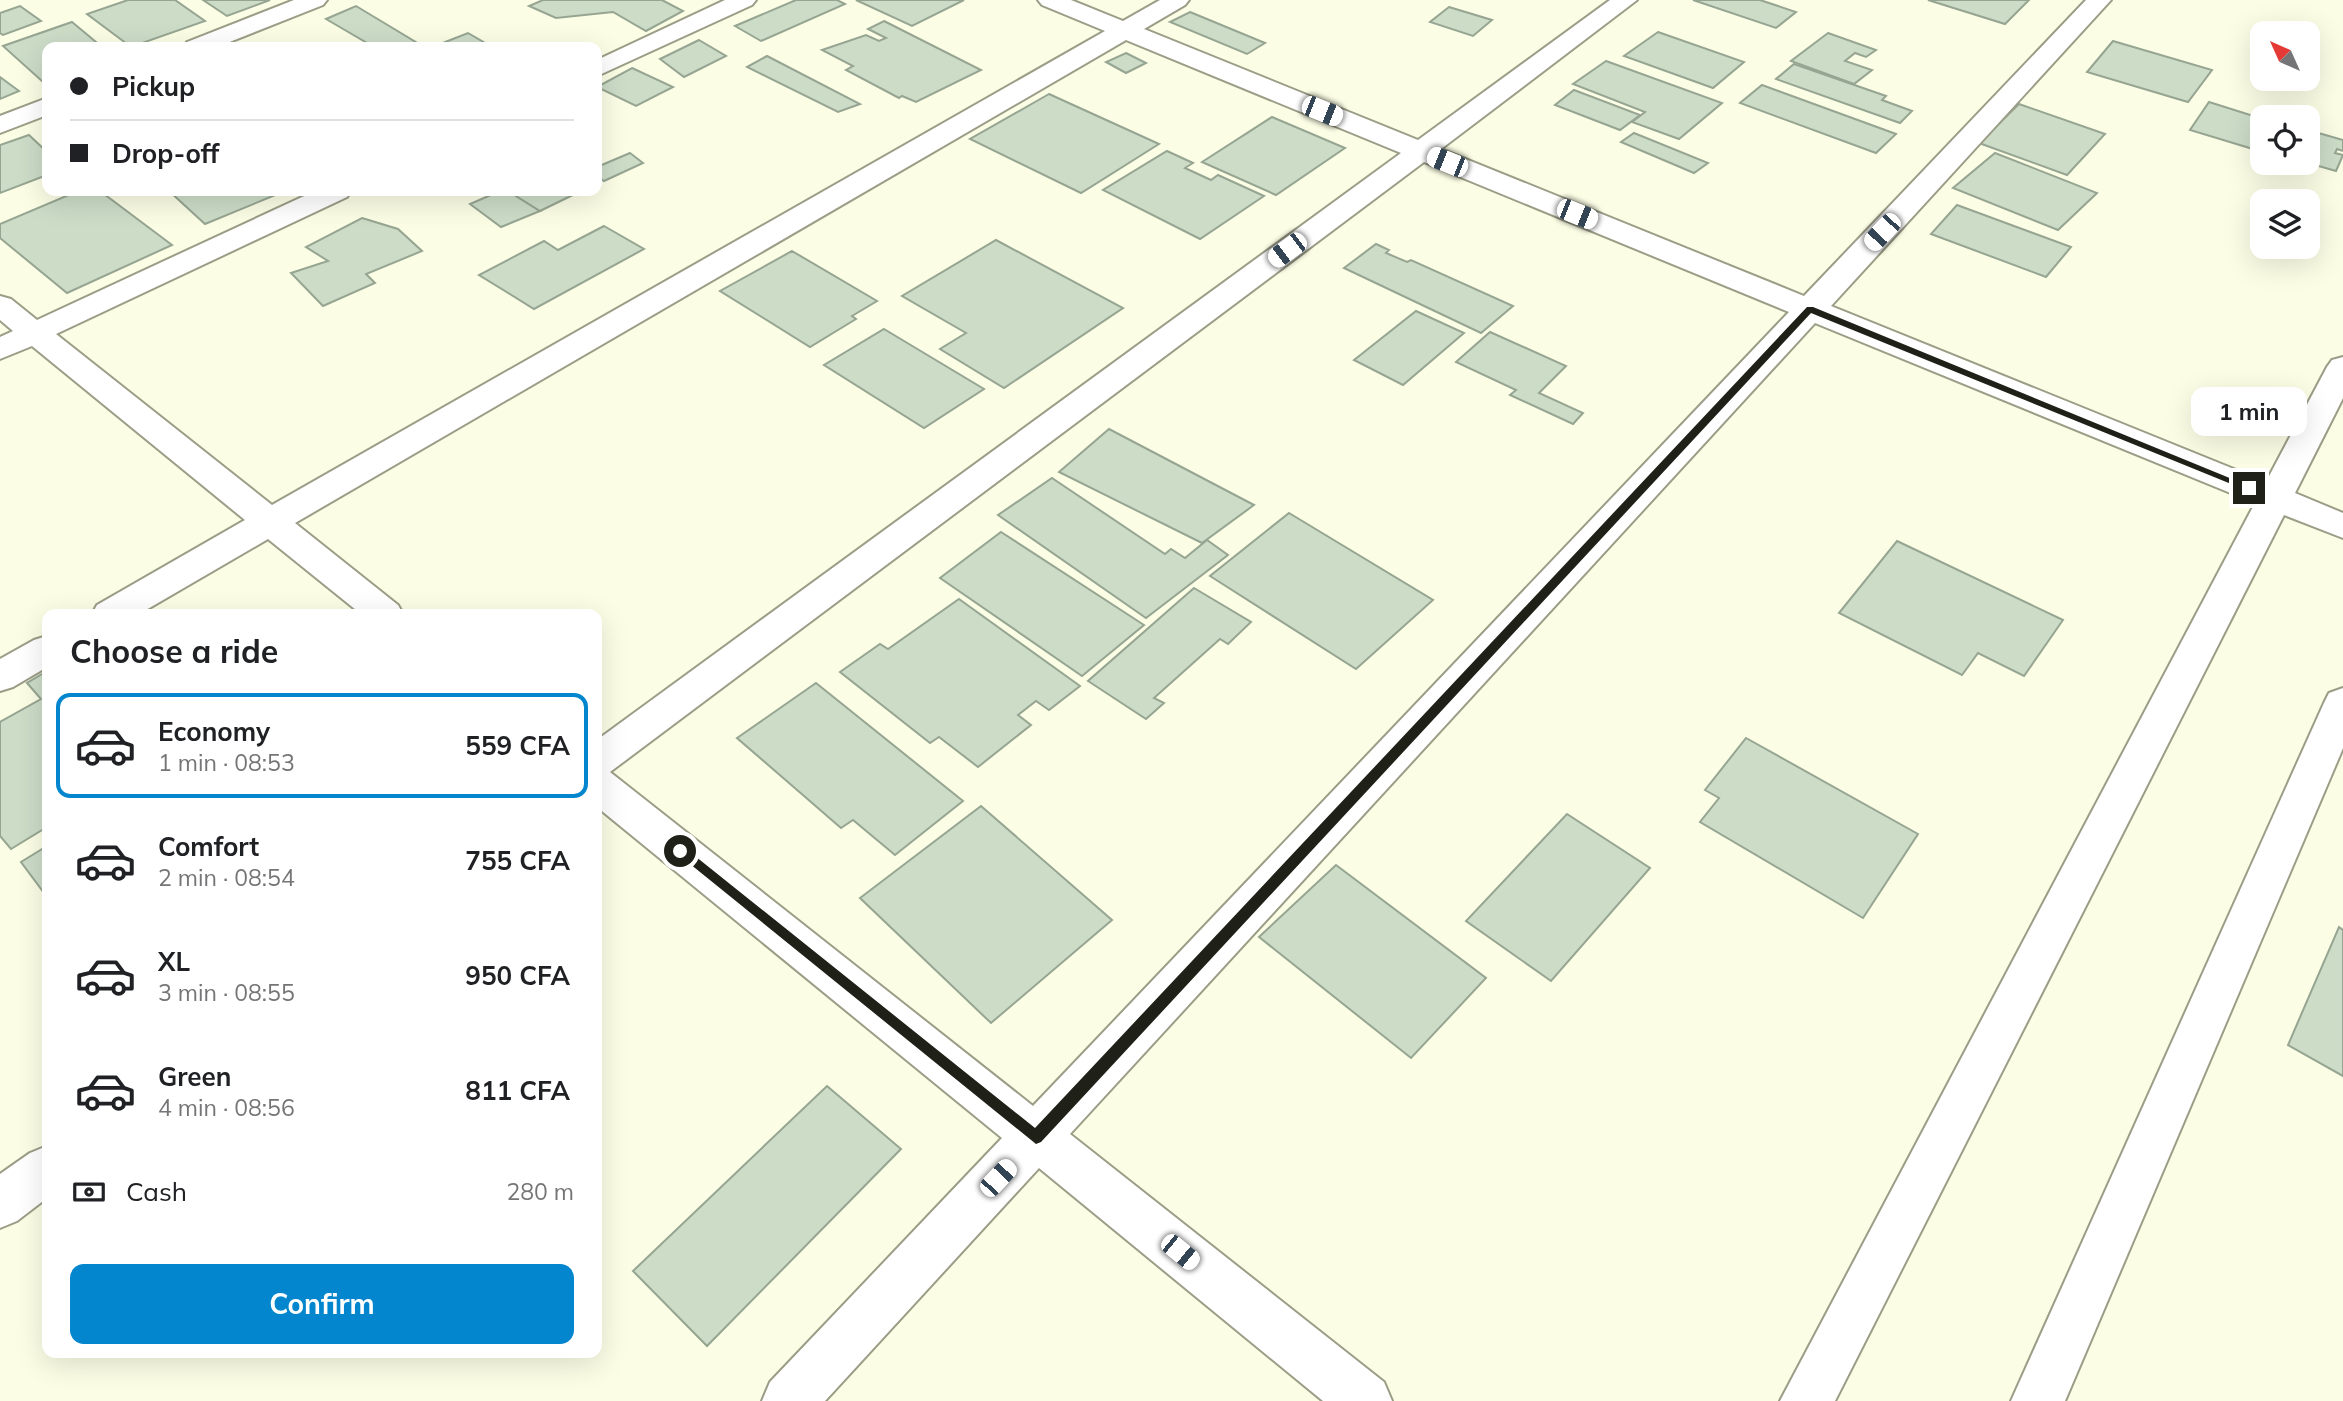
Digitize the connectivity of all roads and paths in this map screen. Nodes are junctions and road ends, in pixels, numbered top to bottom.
1 (315, 0) edge
2 (744, 0) edge
3 (1050, 0) edge
4 (1177, 0) edge
5 (1625, 0) edge
6 (2099, 0) edge
7 (1124, 30) junction
8 (209, 42) edge
9 (602, 67) edge
10 (42, 108) edge
11 (0, 125) edge
12 (1421, 151) junction
13 (326, 196) edge
14 (0, 304) edge
15 (1810, 309) junction
16 (35, 332) junction
17 (0, 349) edge
18 (2343, 367) edge
19 (2275, 498) junction
20 (270, 522) junction
21 (2343, 526) edge
22 (119, 609) edge
23 (379, 609) edge
24 (42, 653) edge
25 (0, 677) edge
26 (2343, 703) edge
27 (602, 757) edge
28 (602, 788) edge
29 (1036, 1137) junction
30 (42, 1173) edge
31 (0, 1204) edge
32 (789, 1401) edge
33 (1365, 1401) edge
34 (1807, 1401) edge
35 (2038, 1401) edge

1 - 8 street
2 - 9 street
3 - 7 street
4 - 7 street
5 - 12 street
6 - 15 street
7 - 12 street
7 - 20 street
10 - 11 street
12 - 15 street
12 - 27 street
13 - 16 street
14 - 16 street
15 - 19 street
15 - 29 street
16 - 17 street
16 - 20 street
18 - 19 street
19 - 21 street
19 - 34 street
20 - 22 street
20 - 23 street
24 - 25 street
26 - 35 street
28 - 29 street
29 - 32 street
29 - 33 street
30 - 31 street

